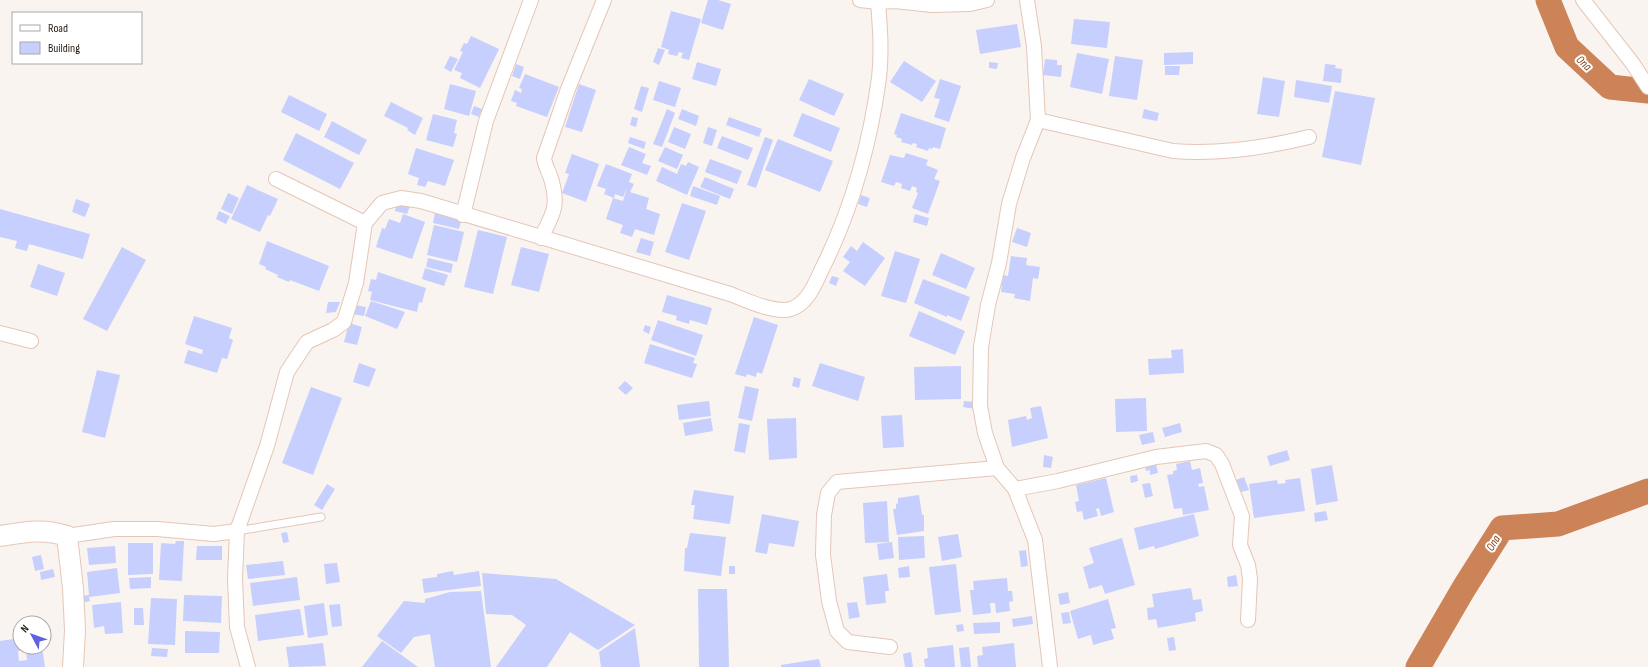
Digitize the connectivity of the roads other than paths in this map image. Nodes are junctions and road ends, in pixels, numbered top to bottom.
1 (531, 0) edge
2 (604, 0) edge
3 (860, 0) edge
4 (987, 0) edge
5 (1027, 0) edge
6 (1583, 0) edge
7 (878, 2) junction
8 (1648, 87) edge
9 (1038, 120) junction
10 (1309, 137) dead end
11 (276, 179) dead end
12 (463, 215) junction
13 (365, 223) junction
14 (541, 238) junction
15 (0, 333) edge
16 (31, 340) dead end
17 (997, 468) junction
18 (1015, 489) junction
19 (321, 517) dead end
20 (237, 531) junction
21 (0, 536) edge
22 (67, 536) junction
23 (1248, 620) dead end
24 (890, 647) dead end
25 (73, 667) edge
26 (248, 667) edge
27 (1050, 667) edge

1 - 12 street
2 - 14 street
3 - 7 street
4 - 7 street
5 - 9 street
6 - 8 street
7 - 14 street
9 - 10 street
9 - 17 street
11 - 13 street
12 - 13 street
12 - 14 street
13 - 20 street
15 - 16 street
17 - 18 street
17 - 24 street
18 - 23 street
18 - 27 street
19 - 20 lane
20 - 22 street
20 - 26 street
21 - 22 street
22 - 25 street

